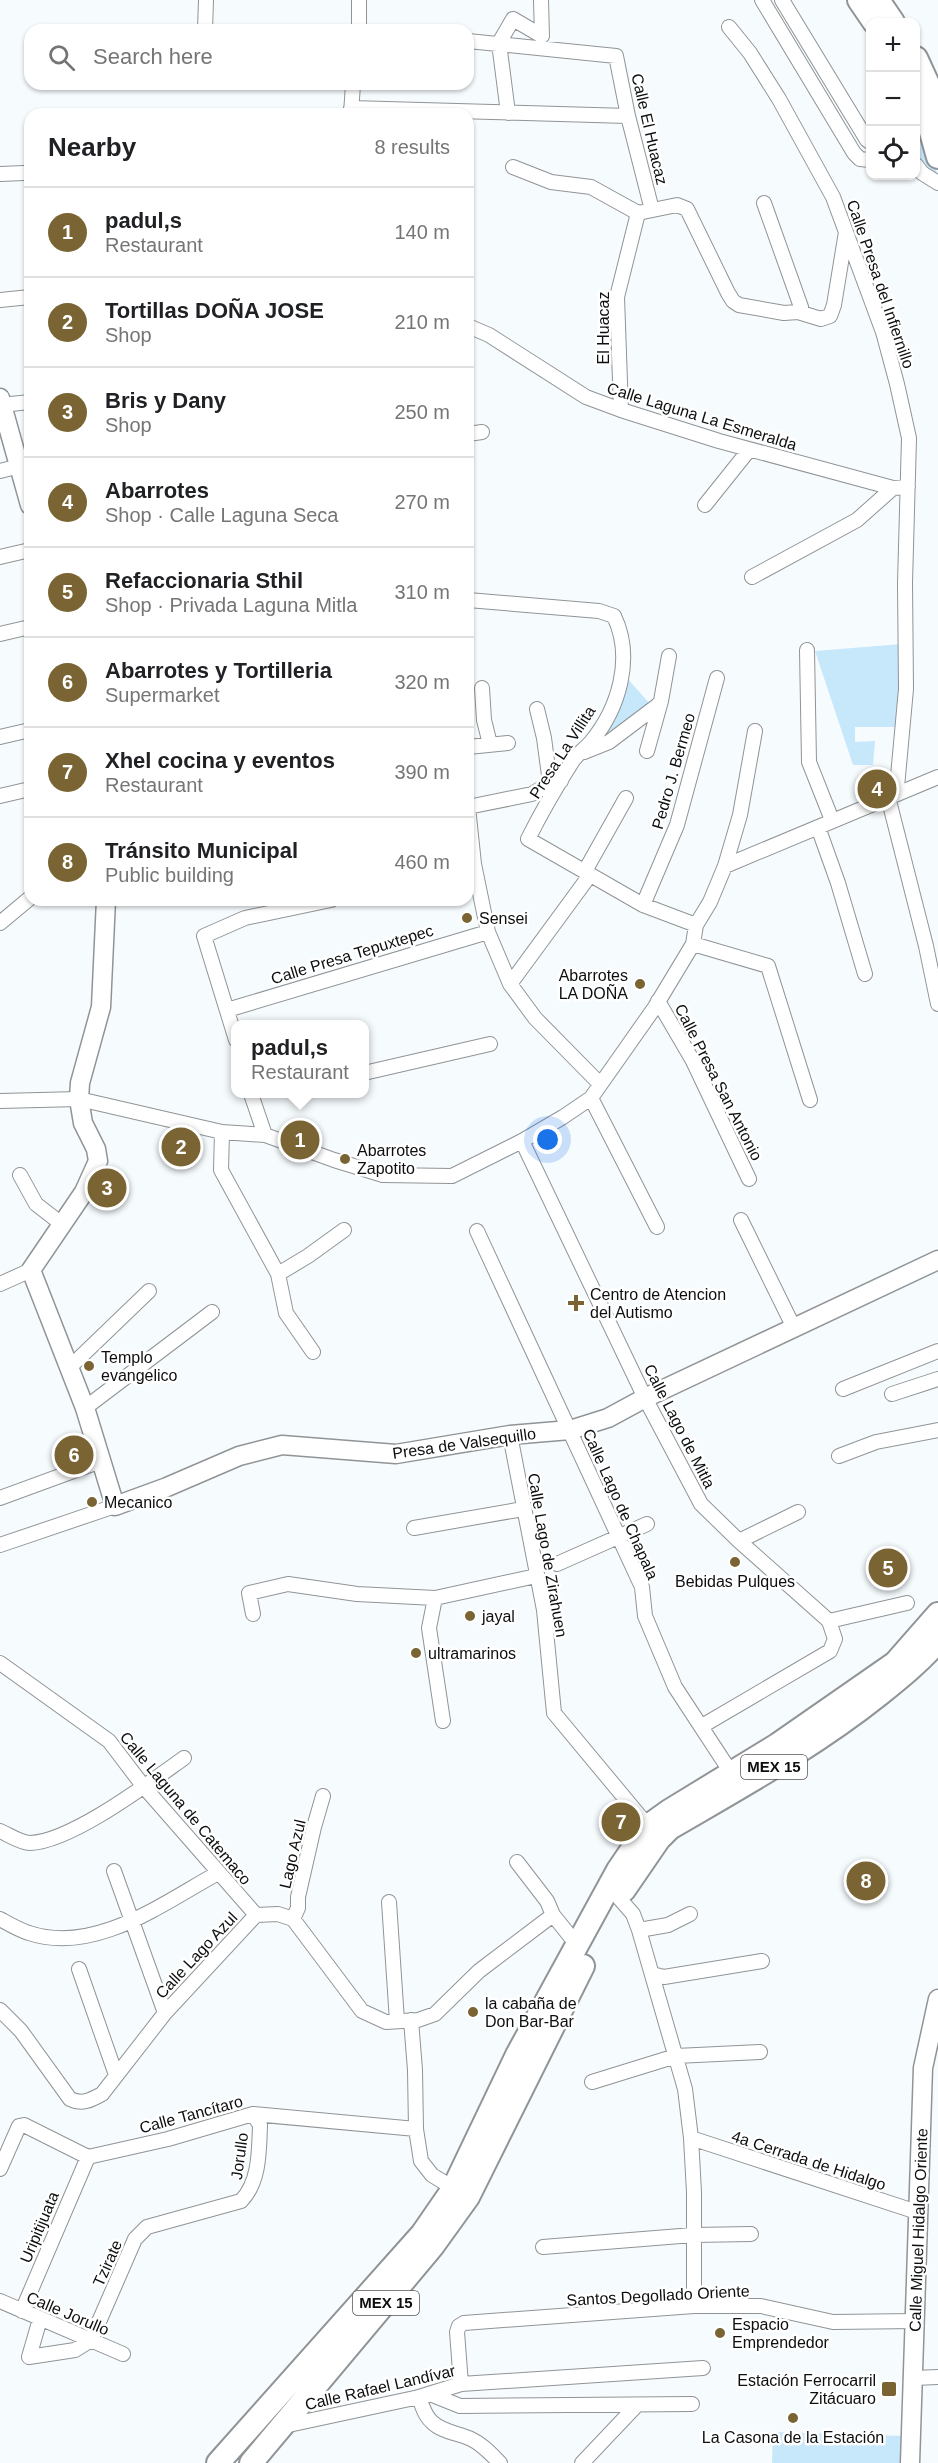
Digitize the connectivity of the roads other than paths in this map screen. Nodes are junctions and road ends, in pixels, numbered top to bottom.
1 (206, 0) edge
2 (359, 0) edge
3 (541, 0) edge
4 (762, 0) edge
5 (782, 0) edge
6 (859, 0) edge
7 (878, 0) edge
8 (792, 15) junction
9 (871, 18) edge
10 (890, 18) edge
11 (204, 24) edge
12 (359, 24) edge
13 (778, 24) junction
14 (729, 27) dead end
15 (474, 41) edge
16 (500, 43) junction
17 (920, 68) edge
18 (353, 90) edge
19 (839, 97) junction
20 (920, 102) edge
21 (825, 106) junction
22 (938, 106) edge
23 (351, 108) edge
24 (474, 113) edge
25 (508, 113) junction
26 (628, 116) junction
27 (866, 138) edge
28 (938, 157) edge
29 (866, 160) edge
30 (513, 167) dead end
31 (920, 171) edge
32 (24, 173) dead end
33 (0, 174) edge
34 (938, 183) edge
35 (764, 203) dead end
36 (645, 211) junction
37 (846, 228) junction
38 (24, 298) edge
39 (0, 300) edge
40 (798, 312) junction
41 (474, 329) edge
42 (1, 401) edge
43 (24, 402) edge
44 (621, 410) junction
45 (749, 450) junction
46 (20, 466) junction
47 (0, 471) edge
48 (24, 482) edge
49 (908, 487) junction
50 (893, 489) junction
51 (705, 505) dead end
52 (24, 551) edge
53 (0, 557) edge
54 (752, 577) dead end
55 (474, 601) edge
56 (24, 628) edge
57 (0, 634) edge
58 (807, 650) dead end
59 (669, 656) dead end
60 (717, 678) dead end
61 (482, 688) dead end
62 (661, 701) junction
63 (537, 709) dead end
64 (24, 731) edge
65 (755, 731) dead end
66 (0, 737) edge
67 (508, 743) dead end
68 (490, 744) junction
69 (474, 746) edge
70 (647, 751) dead end
71 (577, 755) junction
72 (938, 777) edge
73 (556, 782) junction
74 (24, 790) edge
75 (532, 794) junction
76 (0, 796) edge
77 (891, 796) junction
78 (627, 798) dead end
79 (474, 806) edge
80 (832, 820) junction
81 (537, 821) junction
82 (818, 827) junction
83 (725, 866) junction
84 (588, 873) junction
85 (474, 876) edge
86 (24, 903) edge
87 (643, 905) junction
88 (106, 906) edge
89 (302, 906) edge
90 (0, 922) edge
91 (696, 925) junction
92 (488, 932) junction
93 (693, 944) junction
94 (865, 974) dead end
95 (510, 984) junction
96 (658, 1001) junction
97 (938, 1004) edge
98 (227, 1010) junction
99 (231, 1023) edge
100 (490, 1044) dead end
101 (369, 1072) edge
102 (600, 1084) junction
103 (252, 1098) edge
104 (591, 1098) junction
105 (79, 1099) junction
106 (810, 1100) dead end
107 (0, 1101) edge
108 (222, 1132) junction
109 (265, 1135) junction
110 (522, 1141) junction
111 (20, 1175) dead end
112 (749, 1179) dead end
113 (741, 1220) dead end
114 (63, 1225) junction
115 (657, 1227) dead end
116 (344, 1230) dead end
117 (477, 1231) dead end
118 (938, 1260) edge
119 (31, 1270) junction
120 (278, 1274) junction
121 (0, 1284) edge
122 (149, 1291) dead end
123 (212, 1312) dead end
124 (794, 1328) junction
125 (314, 1352) dead end
126 (938, 1352) edge
127 (69, 1368) junction
128 (938, 1379) edge
129 (843, 1389) dead end
130 (892, 1394) dead end
131 (645, 1398) junction
132 (85, 1408) junction
133 (570, 1430) junction
134 (938, 1430) edge
135 (510, 1435) junction
136 (839, 1456) dead end
137 (100, 1461) junction
138 (0, 1497) edge
139 (115, 1506) junction
140 (523, 1509) junction
141 (798, 1512) dead end
142 (648, 1524) dead end
143 (414, 1528) dead end
144 (617, 1537) junction
145 (739, 1541) junction
146 (0, 1545) edge
147 (557, 1564) dead end
148 (536, 1576) junction
149 (435, 1598) junction
150 (908, 1604) dead end
151 (253, 1614) dead end
152 (938, 1614) edge
153 (829, 1621) junction
154 (938, 1641) edge
155 (0, 1663) edge
156 (442, 1721) dead end
157 (702, 1726) junction
158 (184, 1758) dead end
159 (736, 1779) junction
160 (144, 1787) junction
161 (324, 1796) dead end
162 (648, 1826) junction
163 (0, 1831) edge
164 (517, 1862) dead end
165 (114, 1871) dead end
166 (218, 1873) junction
167 (619, 1898) junction
168 (389, 1902) dead end
169 (690, 1914) dead end
170 (553, 1915) junction
171 (256, 1916) junction
172 (293, 1918) junction
173 (0, 1919) edge
174 (133, 1920) junction
175 (639, 1930) junction
176 (578, 1946) junction
177 (762, 1961) dead end
178 (79, 1969) dead end
179 (652, 1974) junction
180 (938, 1999) edge
181 (0, 2010) edge
182 (165, 2013) junction
183 (404, 2021) junction
184 (760, 2052) dead end
185 (676, 2056) junction
186 (116, 2075) junction
187 (592, 2082) dead end
188 (253, 2114) junction
189 (416, 2129) junction
190 (691, 2138) junction
191 (88, 2157) junction
192 (0, 2169) edge
193 (461, 2193) junction
194 (241, 2201) joint
195 (917, 2212) junction
196 (751, 2234) dead end
197 (693, 2235) junction
198 (543, 2247) dead end
199 (0, 2301) edge
200 (694, 2306) junction
201 (22, 2311) junction
202 (40, 2319) junction
203 (915, 2321) junction
204 (91, 2340) junction
205 (123, 2354) dead end
206 (703, 2368) dead end
207 (938, 2377) edge
208 (914, 2378) junction
209 (461, 2384) junction
210 (424, 2396) junction
211 (692, 2404) dead end
212 (636, 2405) junction
213 (282, 2426) junction
214 (226, 2460) edge
215 (251, 2463) edge
216 (500, 2463) edge
217 (582, 2463) edge
218 (910, 2463) edge

1 - 11 street
2 - 12 street
3 - 16 street
4 - 13 street
5 - 8 street
6 - 9 main road
7 - 10 main road
8 - 13 street
8 - 19 street
13 - 21 street
14 - 37 street, Calle Presa del Infiernillo
15 - 16 street
16 - 25 street
16 - 26 street, Calle El Huacaz
17 - 22 main road
18 - 23 street
19 - 21 street
19 - 27 street
20 - 28 main road
21 - 29 street
24 - 25 street
25 - 26 street
26 - 36 street, Calle El Huacaz
30 - 36 street
31 - 34 street
32 - 33 street
35 - 40 street
36 - 40 street
36 - 44 street, El Huacaz
37 - 40 street
37 - 49 street, Calle Presa del Infiernillo
38 - 39 street
41 - 44 street, Calle Laguna La Esmeralda
42 - 43 street
42 - 46 street
44 - 45 street, Calle Laguna La Esmeralda
45 - 50 street, Calle Laguna La Esmeralda
45 - 51 street
46 - 47 street
46 - 48 street
49 - 50 street, Calle Laguna La Esmeralda
49 - 77 street, Calle Presa del Infiernillo
50 - 54 street
52 - 53 street
55 - 71 street, Presa La Villita
56 - 57 street
58 - 80 street
59 - 62 street
60 - 87 street, Pedro J. Bermeo
61 - 68 street
62 - 70 street
62 - 71 street
63 - 73 street
64 - 66 street
65 - 83 street, Calle Presa San Antonio
67 - 68 street
68 - 69 street
71 - 73 street, Presa La Villita
72 - 77 street
73 - 75 street
73 - 81 street, Presa La Villita
74 - 76 street
75 - 79 street
75 - 81 street
77 - 80 street
77 - 97 street, Calle Presa del Infiernillo
78 - 84 street
80 - 82 street
81 - 84 street, Presa La Villita
82 - 83 street
82 - 94 street
83 - 91 street, Calle Presa San Antonio
84 - 87 street
84 - 95 street
85 - 92 street
86 - 90 street
87 - 91 street
88 - 105 street
89 - 98 street
91 - 93 street, Calle Presa San Antonio
92 - 95 street
92 - 98 street, Calle Presa Tepuxtepec
93 - 96 street, Calle Presa San Antonio
93 - 106 street
95 - 102 street
96 - 102 street, Calle Presa San Antonio
96 - 112 street, Calle Presa San Antonio
98 - 99 street
100 - 101 street
102 - 104 street, Calle Presa San Antonio
103 - 109 street
104 - 110 street, Calle Presa San Antonio
104 - 115 street
105 - 107 street, Calle Presa San Antonio
105 - 108 street, Calle Presa San Antonio
105 - 114 street
108 - 109 street, Calle Presa San Antonio
108 - 120 street
109 - 110 street, Calle Presa San Antonio
110 - 131 street, Calle Lago de Mitla
111 - 114 street
113 - 124 street
114 - 119 street
116 - 120 street
117 - 133 street, Calle Lago de Chapala
118 - 124 street, Presa de Valsequillo
119 - 121 street
119 - 127 street
120 - 125 street
122 - 127 street
123 - 132 street
124 - 131 street, Presa de Valsequillo
126 - 129 street
127 - 132 street
128 - 130 street
131 - 133 street, Presa de Valsequillo
131 - 145 street, Calle Lago de Mitla
132 - 137 street
133 - 135 street, Presa de Valsequillo
133 - 144 street, Calle Lago de Chapala
134 - 136 street
135 - 139 street, Presa de Valsequillo
135 - 140 street, Calle Lago de Zirahuen
137 - 138 street
137 - 139 street
139 - 146 street, Presa de Valsequillo
140 - 143 street
140 - 148 street, Calle Lago de Zirahuen
141 - 145 street
142 - 144 street
144 - 147 street
144 - 157 street, Calle Lago de Chapala
145 - 153 street, Calle Lago de Mitla
148 - 149 street
148 - 162 street, Calle Lago de Zirahuen
149 - 151 street
149 - 156 street
150 - 153 street
152 - 159 main road, MEX 15
153 - 157 street
154 - 159 main road, MEX 15
155 - 160 street, Calle Laguna de Catemaco
157 - 159 street, Calle Lago de Chapala
158 - 160 street
159 - 162 main road, MEX 15
159 - 167 main road, MEX 15
160 - 163 street
160 - 166 street, Calle Laguna de Catemaco
161 - 172 street, Lago Azul
162 - 176 main road, MEX 15
164 - 170 street
165 - 174 street
166 - 171 street, Calle Laguna de Catemaco
166 - 174 street
167 - 175 street
167 - 193 main road, MEX 15
168 - 183 street
169 - 175 street
170 - 176 street
170 - 183 street
171 - 172 street, Calle Lago Azul
171 - 182 street, Calle Lago Azul
172 - 183 street
173 - 174 street
174 - 182 street
175 - 179 street
176 - 193 main road, MEX 15
177 - 179 street
178 - 186 street
179 - 185 street
180 - 195 street, Calle Miguel Hidalgo Oriente
181 - 186 street, Calle Lago Azul
182 - 186 street, Calle Lago Azul
183 - 189 street
184 - 185 street
185 - 187 street
185 - 190 street
188 - 189 street, Calle Tancítaro
188 - 191 street, Calle Tancítaro
188 - 194 street, Jorullo
189 - 193 street
190 - 195 street, 4a Cerrada de Hidalgo
190 - 197 street
191 - 192 street
191 - 201 street, Uripitijuata
193 - 213 main road, MEX 15
193 - 214 main road, MEX 15
194 - 204 street, Tzirate
195 - 203 street, Calle Miguel Hidalgo Oriente
196 - 197 street
197 - 198 street
197 - 200 street
199 - 201 street, Calle Jorullo
200 - 203 street, Santos Degollado Oriente
200 - 209 street, Santos Degollado Oriente
201 - 202 street, Calle Jorullo
202 - 204 street, Calle Jorullo
202 - 204 street
203 - 208 street, Calle Miguel Hidalgo Oriente
204 - 205 street, Calle Jorullo
206 - 209 street, Calle Rafael Landívar
207 - 208 street
208 - 218 street, Calle Miguel Hidalgo Oriente
209 - 210 street, Calle Rafael Landívar
210 - 212 street
210 - 213 street, Calle Rafael Landívar
210 - 216 street
211 - 212 street
212 - 217 street
213 - 215 main road, MEX 15

